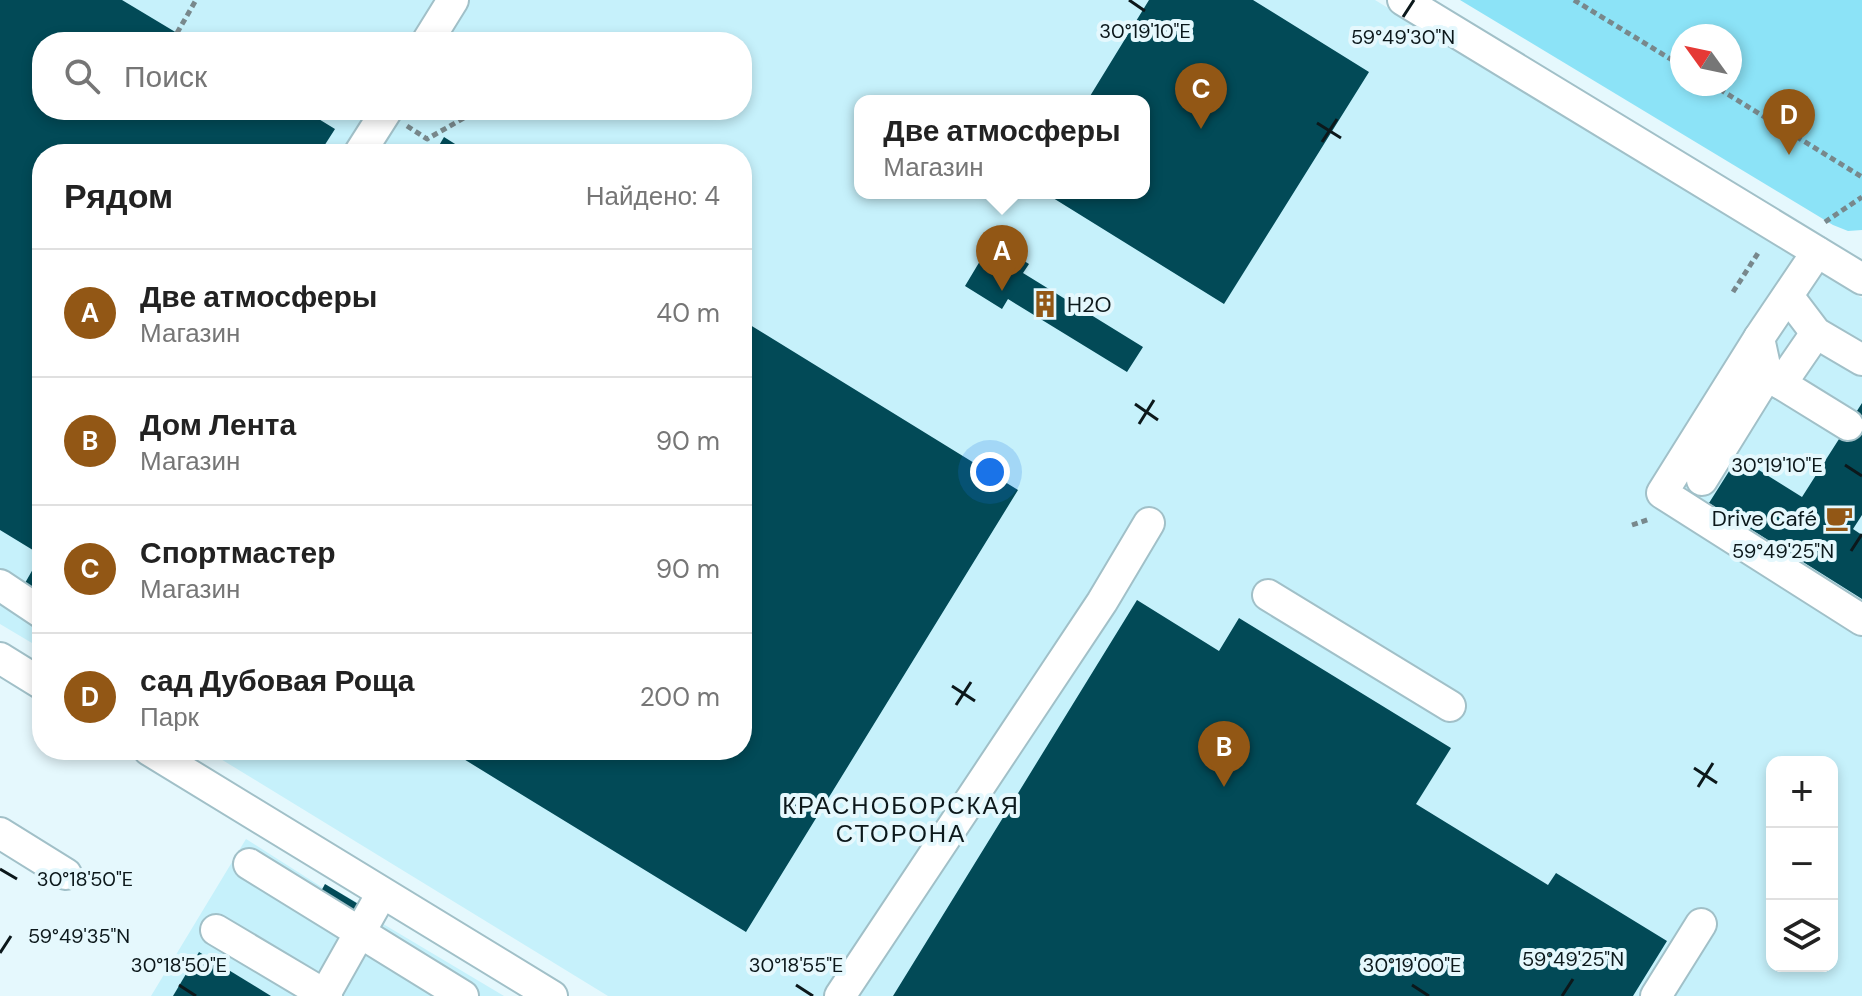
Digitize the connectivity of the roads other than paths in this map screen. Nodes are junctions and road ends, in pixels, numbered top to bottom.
1 (453, 0) edge
2 (1403, 0) edge
3 (433, 32) edge
4 (380, 120) edge
5 (365, 144) edge
6 (1819, 239) junction
7 (1862, 279) edge
8 (1788, 296) junction
9 (1816, 333) junction
10 (1759, 338) junction
11 (1862, 360) edge
12 (1774, 379) junction
13 (1848, 425) dead end
14 (1702, 480) dead end
15 (1149, 523) dead end
16 (0, 585) edge
17 (1268, 595) dead end
18 (32, 606) edge
19 (1862, 620) edge
20 (0, 658) edge
21 (32, 674) edge
22 (1450, 706) dead end
23 (165, 760) edge
24 (0, 833) edge
25 (249, 864) dead end
26 (66, 874) dead end
27 (382, 893) junction
28 (1701, 924) dead end
29 (216, 930) dead end
30 (360, 934) junction
31 (325, 996) edge
32 (463, 996) edge
33 (552, 996) edge
34 (840, 996) edge
35 (1656, 996) edge

1 - 3 street
2 - 6 street
4 - 5 street
6 - 7 street
6 - 8 street
8 - 9 street
8 - 10 street
9 - 11 street
9 - 12 street
10 - 12 street
10 - 19 street
12 - 13 street
12 - 14 street
15 - 34 street
16 - 18 street
17 - 22 street
20 - 21 street
23 - 27 street
24 - 26 street
25 - 30 street
27 - 30 street
27 - 33 street
28 - 35 street
29 - 31 street
30 - 31 street
30 - 32 street

